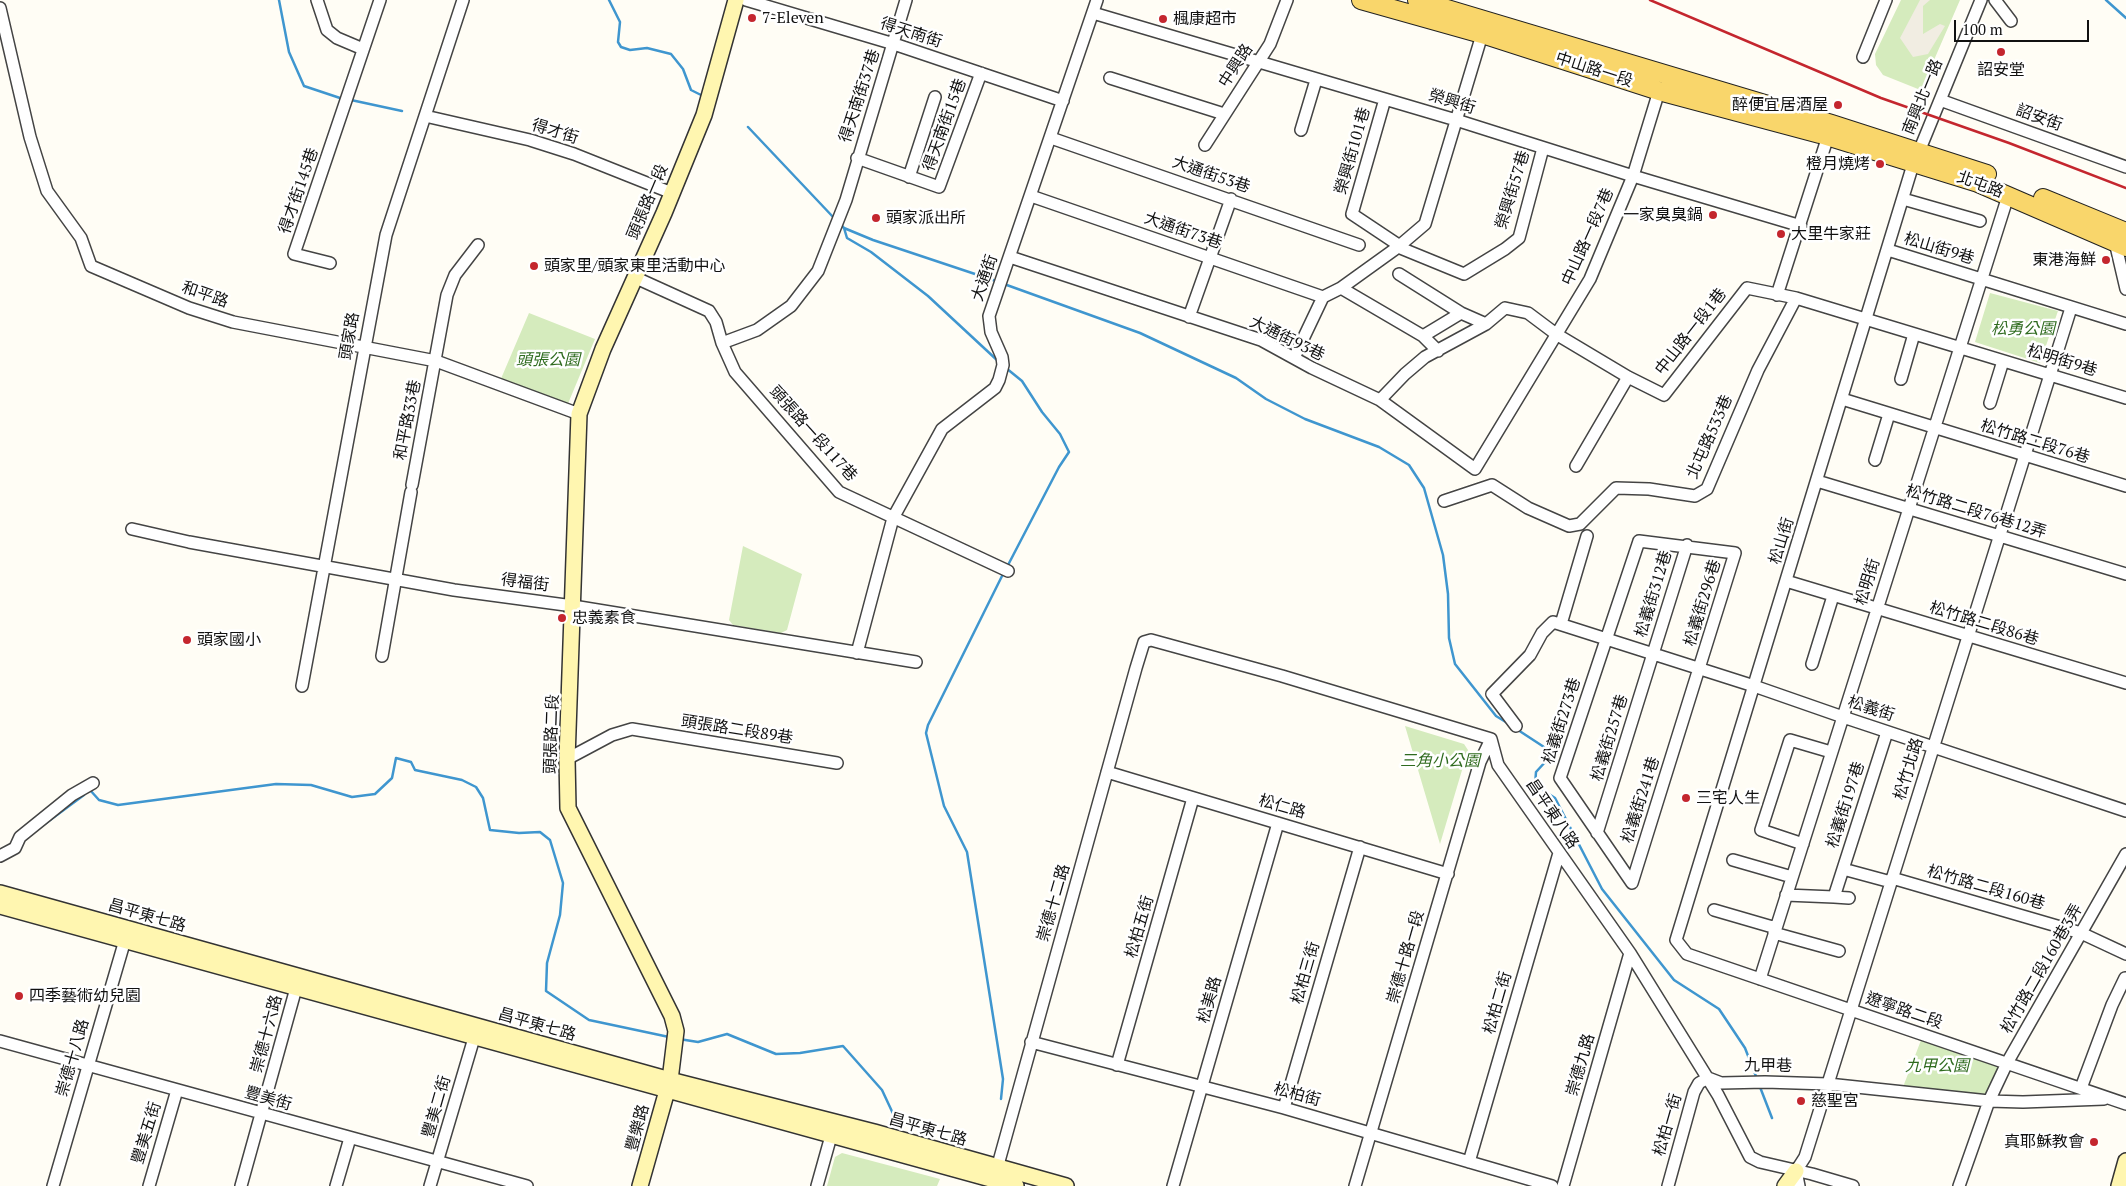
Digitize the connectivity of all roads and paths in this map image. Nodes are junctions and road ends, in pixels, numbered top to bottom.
1 (317, 0) edge
2 (380, 0) edge
3 (463, 0) edge
4 (736, 0) edge
5 (746, 0) edge
6 (906, 0) edge
7 (1097, 0) edge
8 (1287, 0) edge
9 (1361, 0) edge
10 (1417, 0) edge
11 (1886, 0) edge
12 (1980, 0) edge
13 (1995, 0) edge
14 (0, 8) edge
15 (1093, 13) junction
16 (2011, 21) dead end
17 (1484, 27) junction
18 (894, 44) junction
19 (363, 49) junction
20 (1863, 57) dead end
21 (1258, 63) junction
22 (981, 73) junction
23 (1110, 78) dead end
24 (1316, 80) junction
25 (1659, 91) junction
26 (935, 97) dead end
27 (1063, 100) junction
28 (1385, 100) junction
29 (1940, 100) junction
30 (1224, 114) junction
31 (425, 116) junction
32 (1456, 120) junction
33 (1301, 130) dead end
34 (1830, 130) junction
35 (1051, 138) junction
36 (1205, 145) dead end
37 (1543, 148) junction
38 (1916, 157) junction
39 (857, 158) junction
40 (2126, 167) edge
41 (1633, 176) junction
42 (910, 177) junction
43 (939, 187) joint
44 (672, 193) junction
45 (1031, 196) junction
46 (2008, 196) junction
47 (1231, 199) junction
48 (1903, 199) junction
49 (1980, 221) dead end
50 (1801, 226) junction
51 (2122, 240) edge
52 (478, 245) dead end
53 (1359, 245) dead end
54 (1399, 247) junction
55 (1888, 250) junction
56 (1010, 257) junction
57 (1210, 257) junction
58 (330, 263) dead end
59 (1399, 274) dead end
60 (634, 277) junction
61 (1981, 279) junction
62 (1341, 288) junction
63 (2126, 289) edge
64 (1777, 295) junction
65 (1323, 297) junction
66 (1796, 298) junction
67 (2071, 308) junction
68 (1461, 313) junction
69 (1189, 317) junction
70 (1867, 320) junction
71 (1486, 324) junction
72 (2126, 324) edge
73 (1556, 334) junction
74 (1914, 334) junction
75 (1423, 336) junction
76 (722, 343) junction
77 (365, 347) junction
78 (1959, 348) junction
79 (1438, 350) junction
80 (1294, 358) junction
81 (436, 361) junction
82 (2003, 361) junction
83 (2050, 375) junction
84 (1628, 377) junction
85 (1901, 379) dead end
86 (2126, 398) edge
87 (1842, 399) junction
88 (1380, 400) junction
89 (1990, 403) dead end
90 (579, 414) junction
91 (1889, 414) junction
92 (1934, 428) junction
93 (2025, 456) junction
94 (1875, 460) dead end
95 (1576, 466) dead end
96 (1475, 469) joint
97 (1817, 481) junction
98 (2126, 486) edge
99 (1444, 501) dead end
100 (1908, 509) junction
101 (893, 518) junction
102 (132, 529) dead end
103 (1587, 536) dead end
104 (2000, 536) junction
105 (1686, 545) junction
106 (323, 567) junction
107 (1008, 571) dead end
108 (2126, 574) edge
109 (395, 580) junction
110 (1786, 581) junction
111 (1833, 596) junction
112 (574, 606) junction
113 (1877, 608) junction
114 (1561, 624) junction
115 (1968, 636) junction
116 (1606, 638) junction
117 (857, 653) junction
118 (1653, 653) junction
119 (382, 656) dead end
120 (916, 662) dead end
121 (1812, 664) dead end
122 (1700, 668) junction
123 (2126, 683) edge
124 (302, 686) dead end
125 (1754, 686) junction
126 (1842, 717) junction
127 (1516, 726) dead end
128 (1887, 732) junction
129 (1491, 739) junction
130 (1933, 747) junction
131 (1831, 752) junction
132 (567, 760) junction
133 (837, 763) dead end
134 (1107, 772) junction
135 (93, 783) dead end
136 (1193, 798) junction
137 (2126, 811) edge
138 (1278, 823) junction
139 (1597, 833) junction
140 (1803, 844) junction
141 (1360, 847) junction
142 (1559, 853) junction
143 (2126, 854) edge
144 (0, 856) edge
145 (1733, 860) dead end
146 (1843, 869) junction
147 (1448, 874) junction
148 (1792, 877) junction
149 (1892, 880) junction
150 (0, 893) edge
151 (1786, 895) junction
152 (1834, 897) junction
153 (1848, 898) dead end
154 (0, 906) edge
155 (1714, 910) dead end
156 (1775, 931) junction
157 (2082, 933) junction
158 (125, 940) junction
159 (1676, 940) joint
160 (1840, 951) dead end
161 (1630, 953) junction
162 (2126, 954) edge
163 (1760, 978) junction
164 (2125, 978) edge
165 (298, 982) junction
166 (1851, 1010) junction
167 (474, 1038) junction
168 (0, 1041) edge
169 (1031, 1042) junction
170 (2007, 1063) junction
171 (88, 1065) junction
172 (1117, 1065) junction
173 (1708, 1078) junction
174 (1828, 1084) junction
175 (668, 1086) junction
176 (1202, 1087) junction
177 (2081, 1088) junction
178 (177, 1090) junction
179 (2110, 1098) junction
180 (1989, 1101) junction
181 (2126, 1104) edge
182 (1284, 1108) junction
183 (262, 1114) junction
184 (1370, 1134) junction
185 (831, 1136) junction
186 (350, 1138) junction
187 (2126, 1161) edge
188 (438, 1162) junction
189 (1469, 1162) junction
190 (994, 1178) edge
191 (1796, 1181) edge
192 (53, 1186) edge
193 (148, 1186) edge
194 (240, 1186) edge
195 (336, 1186) edge
196 (430, 1186) edge
197 (527, 1186) edge
198 (640, 1186) edge
199 (817, 1186) edge
200 (1016, 1186) edge
201 (1066, 1186) edge
202 (1173, 1186) edge
203 (1356, 1186) edge
204 (1552, 1186) edge
205 (1563, 1186) edge
206 (1668, 1186) edge
207 (1785, 1186) edge
208 (1853, 1186) edge
209 (1959, 1186) edge
210 (2119, 1186) edge

1 - 19 street
2 - 19 street
3 - 31 street, 頭家路
4 - 44 street, 頭張路一段
5 - 18 street, 得天南街
6 - 18 street, 得天南街37巷
7 - 15 street, 大通街
8 - 21 street, 中興路
9 - 17 main road, 中山路一段
10 - 17 main road, 中山路一段
11 - 20 street
12 - 29 street, 南興北一路
13 - 16 street
14 - 77 street, 和平路
15 - 21 street, 榮興街
15 - 27 street, 大通街
17 - 25 main road, 中山路一段
17 - 32 street
17 - 34 main road, 中山路一段
18 - 22 street, 得天南街
18 - 39 street, 得天南街37巷
19 - 58 street, 得才街145巷
21 - 24 street, 榮興街
21 - 30 street, 中興路
22 - 27 street, 得天南街
22 - 43 street, 得天南街15巷
23 - 30 street
24 - 28 street, 榮興街
24 - 33 street
25 - 34 main road, 中山路一段
25 - 41 street, 中山路一段7巷
26 - 42 street
27 - 35 street, 大通街
28 - 32 street, 榮興街
28 - 54 street, 榮興街101巷
29 - 38 street, 南興北一路
29 - 40 street, 詔安街
30 - 36 street, 中興路
31 - 44 street, 得才街
31 - 77 street, 頭家路
32 - 37 street, 榮興街
32 - 54 street
34 - 38 main road, 北屯路
34 - 50 street
35 - 45 street, 大通街
35 - 47 street, 大通街53巷
37 - 41 street, 榮興街
37 - 54 street, 榮興街57巷
38 - 46 main road, 北屯路
38 - 48 street, 松山街
38 - 51 main road, 北屯路
39 - 42 street, 得天南街37巷
39 - 76 street, 得天南街37巷
41 - 50 street, 榮興街
41 - 73 street, 中山路一段7巷
42 - 43 street, 得天南街37巷
44 - 60 street, 頭張路一段
45 - 56 street, 大通街
45 - 57 street, 大通街73巷
46 - 51 main road, 北屯路
46 - 61 street, 松明街
47 - 53 street, 大通街53巷
47 - 57 street
48 - 49 street
48 - 55 street, 松山街
50 - 64 street
51 - 63 street
52 - 81 street, 和平路33巷
54 - 62 street
55 - 61 street, 松山街9巷
55 - 70 street, 松山街
56 - 69 street, 大通街93巷
56 - 101 street, 大通街
57 - 65 street, 大通街73巷
57 - 69 street
59 - 68 street
60 - 76 street, 頭張路一段117巷
60 - 90 street, 頭張路一段
61 - 67 street, 松山街9巷
61 - 78 street, 松明街
62 - 65 street
62 - 75 street
64 - 66 street, 松明街9巷
64 - 84 street, 中山路一段1巷
65 - 80 street
66 - 70 street, 松明街9巷
66 - 99 street, 北屯路533巷
67 - 72 street, 松山街9巷
67 - 83 street, 松竹北路
68 - 71 street
68 - 75 street
69 - 80 street, 大通街93巷
70 - 74 street, 松明街9巷
70 - 87 street, 松山街
71 - 73 street, 中山路一段1巷
71 - 79 street
73 - 84 street, 中山路一段1巷
73 - 96 street, 中山路一段7巷
74 - 78 street, 松明街9巷
74 - 85 street
75 - 79 street
76 - 101 street, 頭張路一段117巷
77 - 81 street, 和平路
77 - 106 street, 頭家路
78 - 82 street, 松明街9巷
78 - 92 street, 松明街
79 - 88 street
80 - 88 street, 大通街93巷
81 - 90 street, 和平路
81 - 109 street, 和平路33巷
82 - 83 street, 松明街9巷
82 - 89 street
83 - 86 street, 松明街9巷
83 - 93 street, 松竹北路
84 - 95 street
87 - 91 street, 松竹路二段76巷
87 - 97 street, 松山街
88 - 96 street, 大通街93巷
90 - 112 street, 頭張路二段
91 - 92 street, 松竹路二段76巷
91 - 94 street
92 - 93 street, 松竹路二段76巷
92 - 100 street, 松明街
93 - 98 street, 松竹路二段76巷
93 - 104 street, 松竹北路
97 - 100 street, 松竹路二段76巷12弄
97 - 110 street, 松山街
100 - 104 street, 松竹路二段76巷12弄
100 - 113 street, 松明街
101 - 107 street, 頭張路一段117巷
101 - 117 street, 大通街
102 - 106 street, 得福街
103 - 114 street
104 - 108 street, 松竹路二段76巷12弄
104 - 115 street, 松竹北路
105 - 116 street, 松義街296巷
105 - 118 street, 松義街312巷
105 - 122 street, 松義街296巷
106 - 109 street, 得福街
106 - 124 street, 頭家路
109 - 112 street, 得福街
109 - 119 street, 和平路33巷
110 - 111 street, 松竹路二段86巷
110 - 125 street, 松山街
111 - 113 street, 松竹路二段86巷
111 - 121 street
112 - 117 street, 得福街
112 - 132 street, 頭張路二段
113 - 115 street, 松竹路二段86巷
113 - 126 street, 松明街
114 - 116 street, 松義街
114 - 127 street
115 - 123 street, 松竹路二段86巷
115 - 130 street, 松竹北路
116 - 118 street, 松義街
116 - 139 street, 松義街273巷
117 - 120 street, 得福街
118 - 122 street, 松義街
118 - 139 street, 松義街257巷
122 - 125 street, 松義街
122 - 139 street, 松義街241巷
125 - 126 street, 松義街
125 - 159 street, 松山街
126 - 128 street, 松義街
126 - 131 street, 松明街
128 - 130 street, 松義街
128 - 146 street, 松義街197巷
129 - 134 street, 崇德十二路
129 - 142 street, 昌平東八路
129 - 147 street, 崇德十路一段
130 - 137 street, 松義街
130 - 149 street, 松竹北路
131 - 140 street, 松明街
131 - 140 street
132 - 133 street, 頭張路二段89巷
132 - 175 street, 頭張路二段
134 - 136 street, 松仁路
134 - 169 street, 崇德十二路
135 - 144 street
136 - 138 street, 松仁路
136 - 172 street, 松柏五街
138 - 141 street, 松仁路
138 - 176 street, 松美路
140 - 148 street, 松明街
141 - 147 street, 松仁路
141 - 182 street, 松柏三街
142 - 161 street, 昌平東八路
142 - 189 street, 松柏二街
143 - 157 street, 松竹路二段160巷3弄
145 - 148 street
146 - 149 street, 松義街197巷
146 - 152 street
147 - 184 street, 崇德十路一段
148 - 151 street, 松明街
149 - 157 street, 松竹路二段160巷
149 - 166 street, 松竹北路
150 - 165 street, 昌平東七路
151 - 152 street
151 - 156 street, 松明街
152 - 153 street
154 - 158 street, 昌平東七路
155 - 156 street
156 - 160 street
156 - 163 street, 松明街
157 - 162 street, 松竹路二段160巷
157 - 170 street, 松竹路二段160巷3弄
158 - 165 street, 昌平東七路
158 - 171 street, 崇德十八路
159 - 163 street, 遼寧路二段
161 - 173 street, 昌平東八路
161 - 205 street, 崇德九路
163 - 166 street, 遼寧路二段
164 - 177 street
165 - 167 street, 昌平東七路
165 - 175 street, 昌平東七路
165 - 183 street, 崇德十六路
166 - 170 street, 遼寧路二段
166 - 174 street, 松竹北路
167 - 175 street, 昌平東七路
167 - 188 street, 豐美二街
168 - 171 street, 豐美街
169 - 172 street, 松柏街
169 - 190 street, 崇德十二路
170 - 177 street, 遼寧路二段
170 - 180 street, 松竹路二段160巷3弄
171 - 178 street, 豐美街
171 - 192 street, 崇德十八路
172 - 176 street, 松柏街
173 - 174 street, 九甲巷
173 - 191 street, 昌平東八路
173 - 206 street, 松柏一街
174 - 180 street, 九甲巷
174 - 191 street, 松竹北路
175 - 185 street, 昌平東七路
175 - 190 street, 昌平東七路
175 - 198 street, 豐樂路
176 - 182 street, 松柏街
176 - 202 street, 松美路
177 - 179 street, 遼寧路二段
178 - 183 street, 豐美街
178 - 193 street, 豐美五街
179 - 180 street, 九甲巷
179 - 181 street, 遼寧路二段
180 - 209 street, 松竹路二段160巷3弄
182 - 184 street, 松柏街
183 - 186 street, 豐美街
183 - 194 street, 崇德十六路
184 - 189 street, 松柏街
184 - 203 street, 崇德十路一段
185 - 190 street, 昌平東七路
185 - 199 street
186 - 188 street, 豐美街
186 - 195 street
187 - 210 street
188 - 196 street, 豐美二街
188 - 197 street, 豐美街
189 - 204 street, 松柏街
190 - 200 street, 昌平東七路
190 - 201 street, 昌平東七路
191 - 207 street
191 - 208 street, 昌平東八路

